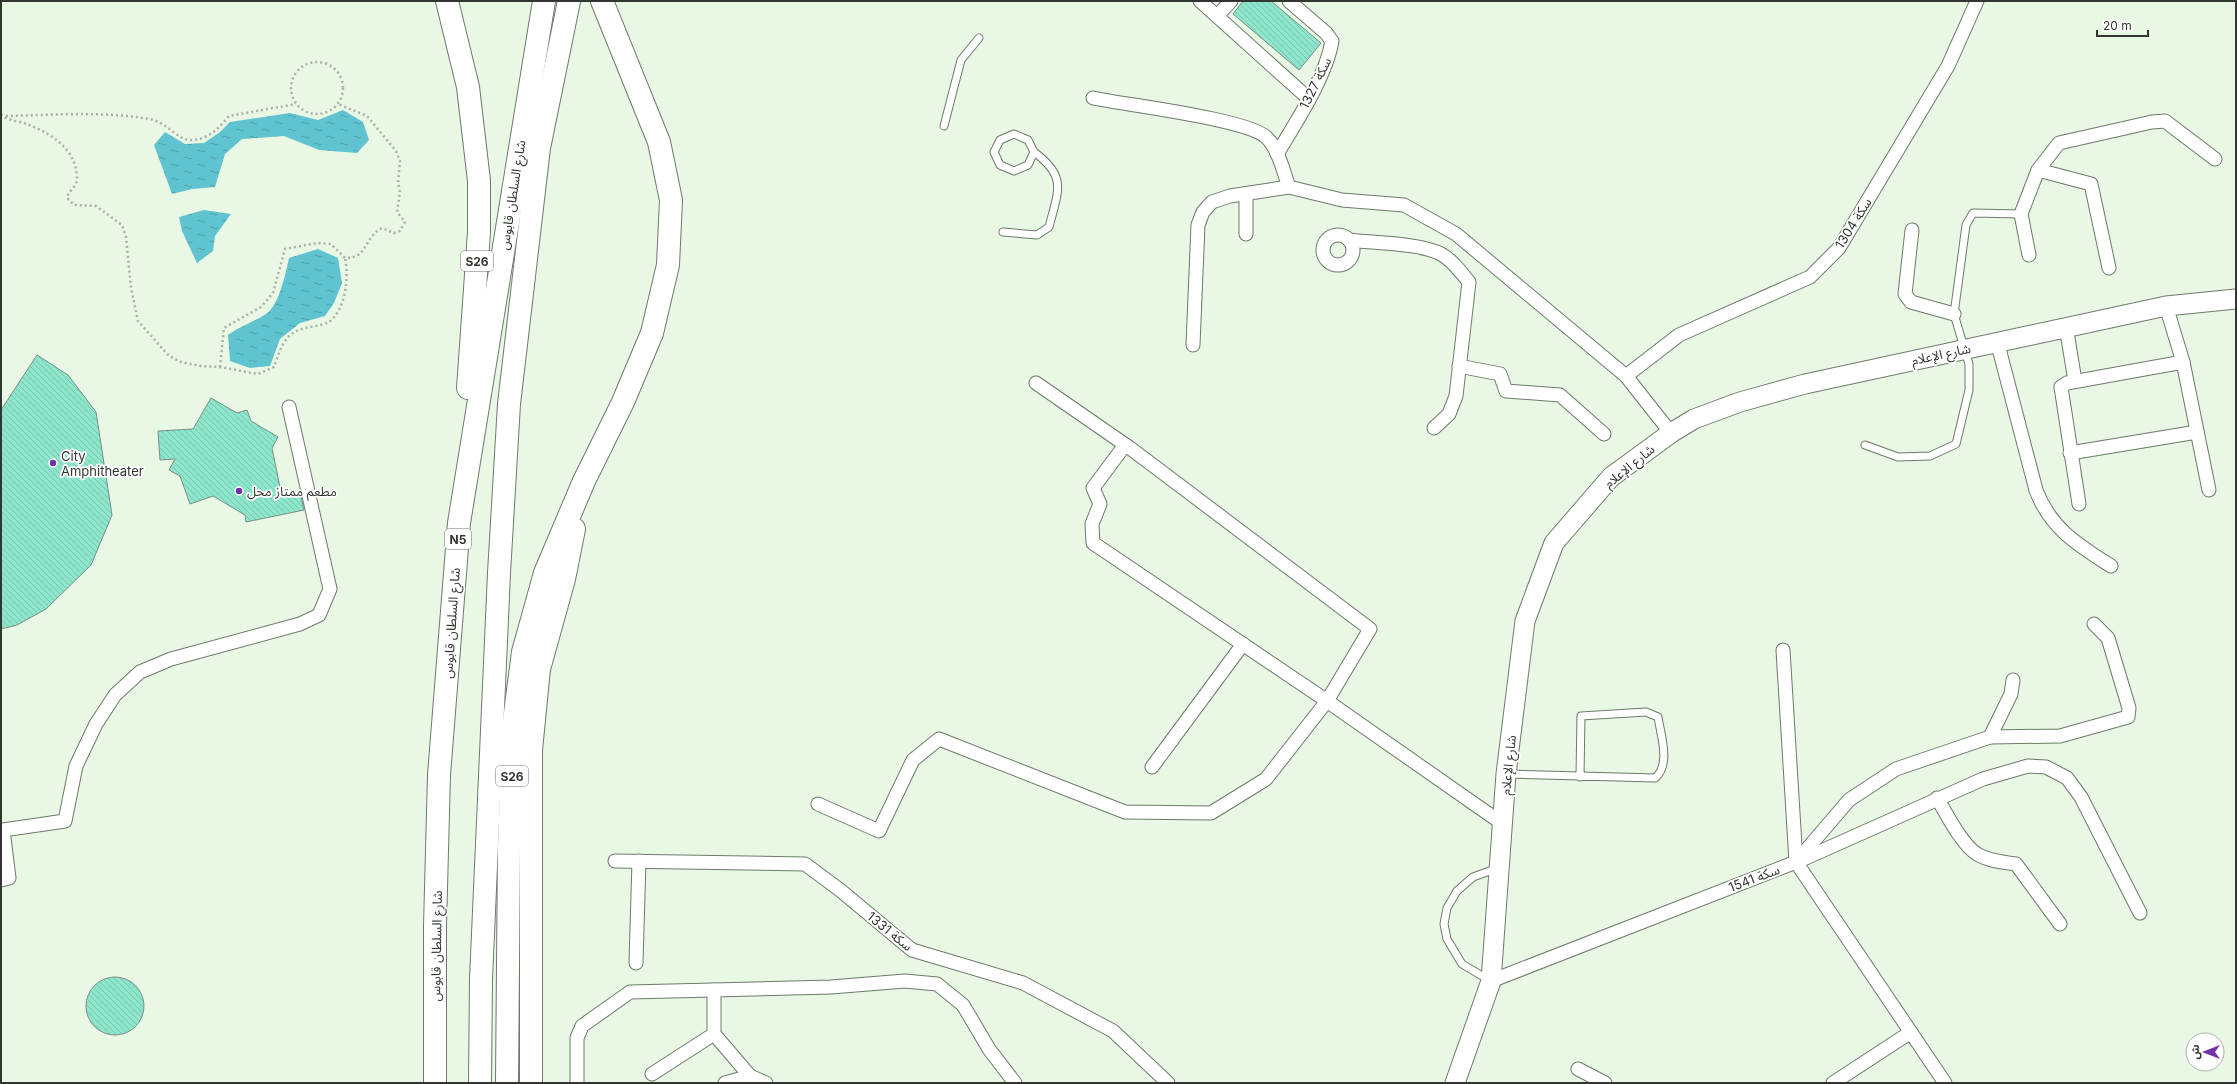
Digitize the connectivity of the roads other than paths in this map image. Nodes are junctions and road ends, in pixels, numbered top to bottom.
1 (447, 1) edge
2 (544, 1) edge
3 (569, 1) edge
4 (1200, 1) edge
5 (1231, 1) edge
6 (1289, 1) edge
7 (1976, 1) edge
8 (606, 10) edge
9 (1217, 16) junction
10 (979, 38) dead end
11 (1093, 98) dead end
12 (1309, 99) junction
13 (944, 126) dead end
14 (1034, 152) junction
15 (1277, 154) junction
16 (2215, 159) dead end
17 (2038, 170) junction
18 (1289, 187) junction
19 (1246, 195) junction
20 (2021, 214) junction
21 (1912, 230) dead end
22 (1003, 232) dead end
23 (1246, 234) dead end
24 (1349, 240) dead end
25 (2029, 255) dead end
26 (2108, 268) dead end
27 (2236, 299) edge
28 (2166, 306) junction
29 (1954, 314) junction
30 (2066, 326) junction
31 (1997, 341) junction
32 (1193, 345) dead end
33 (1964, 349) junction
34 (2183, 362) junction
35 (1459, 366) junction
36 (1626, 376) junction
37 (2075, 381) junction
38 (1036, 382) dead end
39 (289, 407) dead end
40 (1434, 428) dead end
41 (2198, 432) junction
42 (1671, 433) junction
43 (1604, 434) dead end
44 (1126, 445) junction
45 (1865, 445) dead end
46 (2070, 453) junction
47 (584, 481) junction
48 (2209, 490) dead end
49 (2079, 504) dead end
50 (459, 523) junction
51 (2110, 566) dead end
52 (2094, 624) dead end
53 (1243, 644) junction
54 (1783, 650) dead end
55 (2013, 680) dead end
56 (1327, 701) junction
57 (1990, 737) junction
58 (1152, 767) dead end
59 (1506, 774) junction
60 (1580, 777) junction
61 (1937, 798) junction
62 (818, 804) dead end
63 (1503, 824) junction
64 (615, 861) dead end
65 (639, 861) junction
66 (1796, 862) junction
67 (1500, 867) junction
68 (1, 880) edge
69 (2140, 913) dead end
70 (2060, 924) dead end
71 (636, 963) dead end
72 (1491, 982) junction
73 (714, 990) junction
74 (1911, 1032) junction
75 (714, 1034) junction
76 (1578, 1069) dead end
77 (652, 1074) dead end
78 (750, 1076) junction
79 (435, 1083) edge
80 (480, 1083) edge
81 (507, 1083) edge
82 (531, 1083) edge
83 (577, 1083) edge
84 (725, 1083) edge
85 (766, 1083) edge
86 (1015, 1083) edge
87 (1168, 1083) edge
88 (1455, 1083) edge
89 (1605, 1083) edge
90 (1834, 1083) edge
91 (1945, 1083) edge

1 - 50 highway, S26
2 - 50 highway, شارع السلطان قابوس / N5
3 - 80 highway, شارع السلطان قابوس
4 - 9 street
5 - 9 street
6 - 12 street, سكة 1327
7 - 36 street, سكة 1304
8 - 47 highway, S26
9 - 12 street
10 - 13 lane
11 - 15 street
12 - 15 street, سكة 1327
14 - 14 lane
14 - 22 lane
15 - 18 street
16 - 17 street
17 - 20 street
17 - 26 street
18 - 19 street
18 - 36 street
19 - 23 street
19 - 32 street
20 - 25 street
20 - 29 lane
21 - 29 street
24 - 35 street
27 - 28 main road, شارع الإعلام
28 - 30 main road, شارع الإعلام
28 - 34 street
29 - 33 lane
30 - 31 main road, شارع الإعلام
30 - 37 street
31 - 33 main road, شارع الإعلام
31 - 51 street
33 - 42 main road, شارع الإعلام
33 - 45 lane
34 - 37 street
34 - 41 street
35 - 40 street
35 - 43 street
36 - 42 street
37 - 46 street
38 - 44 street
39 - 68 street
41 - 46 street
41 - 48 street
42 - 59 main road, شارع الإعلام
44 - 53 street
44 - 56 street
46 - 49 street
47 - 81 highway, S26
47 - 82 highway
50 - 79 highway, شارع السلطان قابوس / N5
52 - 57 street, سكة 1541
53 - 56 street
53 - 58 street
54 - 66 street
55 - 57 street
56 - 62 street
56 - 63 street
57 - 66 street, سكة 1541
59 - 60 lane
59 - 63 main road, شارع الإعلام
60 - 60 lane
61 - 66 street
61 - 69 street
61 - 70 street
63 - 67 main road, شارع الإعلام
64 - 65 street, سكة 1331
65 - 71 street
65 - 87 street, سكة 1331
66 - 72 street, سكة 1541
66 - 74 street
67 - 72 main road, شارع الإعلام
67 - 72 lane
72 - 88 main road, شارع الإعلام
73 - 75 street
73 - 83 street
73 - 86 street
74 - 90 street
74 - 91 street
75 - 77 street
75 - 78 street
76 - 89 street
78 - 84 street
78 - 85 street

